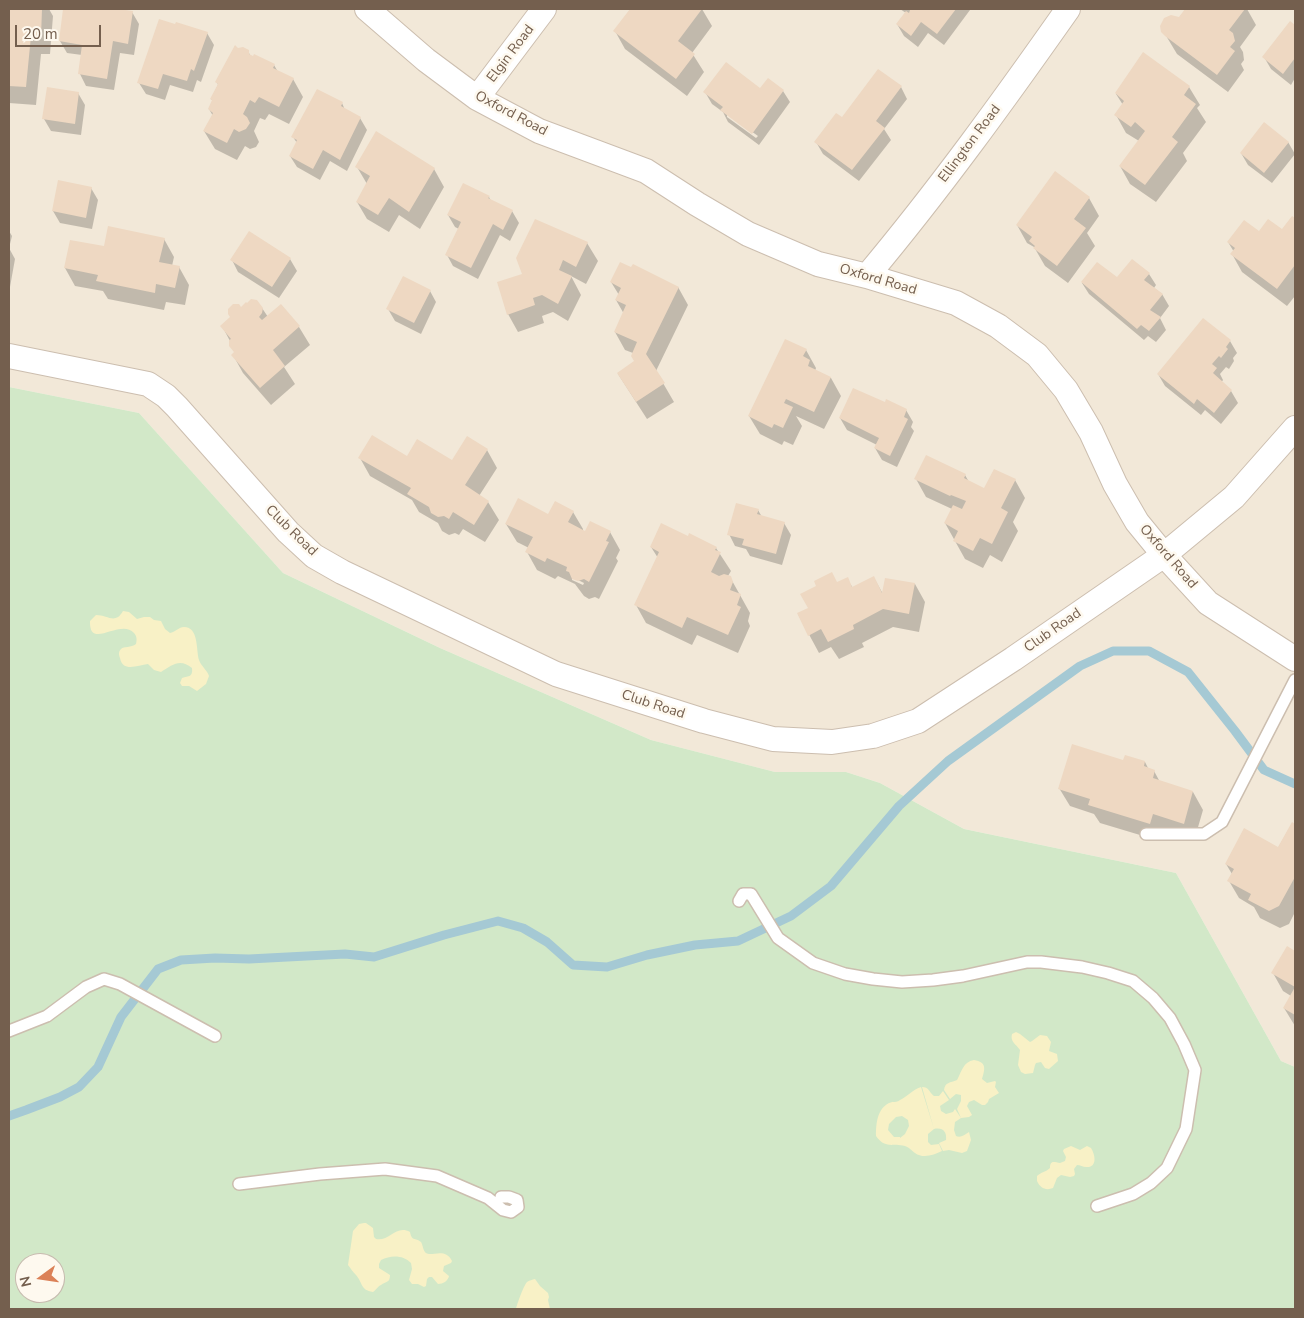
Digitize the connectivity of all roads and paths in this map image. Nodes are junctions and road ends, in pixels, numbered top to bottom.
1 (367, 9) edge
2 (544, 9) edge
3 (1068, 9) edge
4 (477, 98) junction
5 (867, 276) junction
6 (9, 356) edge
7 (1295, 428) edge
8 (1164, 555) junction
9 (1295, 659) edge
10 (1295, 680) edge
11 (1146, 834) dead end
12 (739, 901) dead end
13 (9, 1031) edge
14 (215, 1036) dead end
15 (239, 1184) dead end
16 (501, 1197) dead end
17 (1097, 1206) dead end

1 - 4 street, Oxford Road
2 - 4 street, Elgin Road
3 - 5 street, Ellington Road
4 - 5 street, Oxford Road
5 - 8 street, Oxford Road
6 - 8 street, Club Road
7 - 8 street, Club Road
8 - 9 street, Oxford Road
10 - 11 lane
12 - 17 lane
13 - 14 lane
15 - 16 lane

